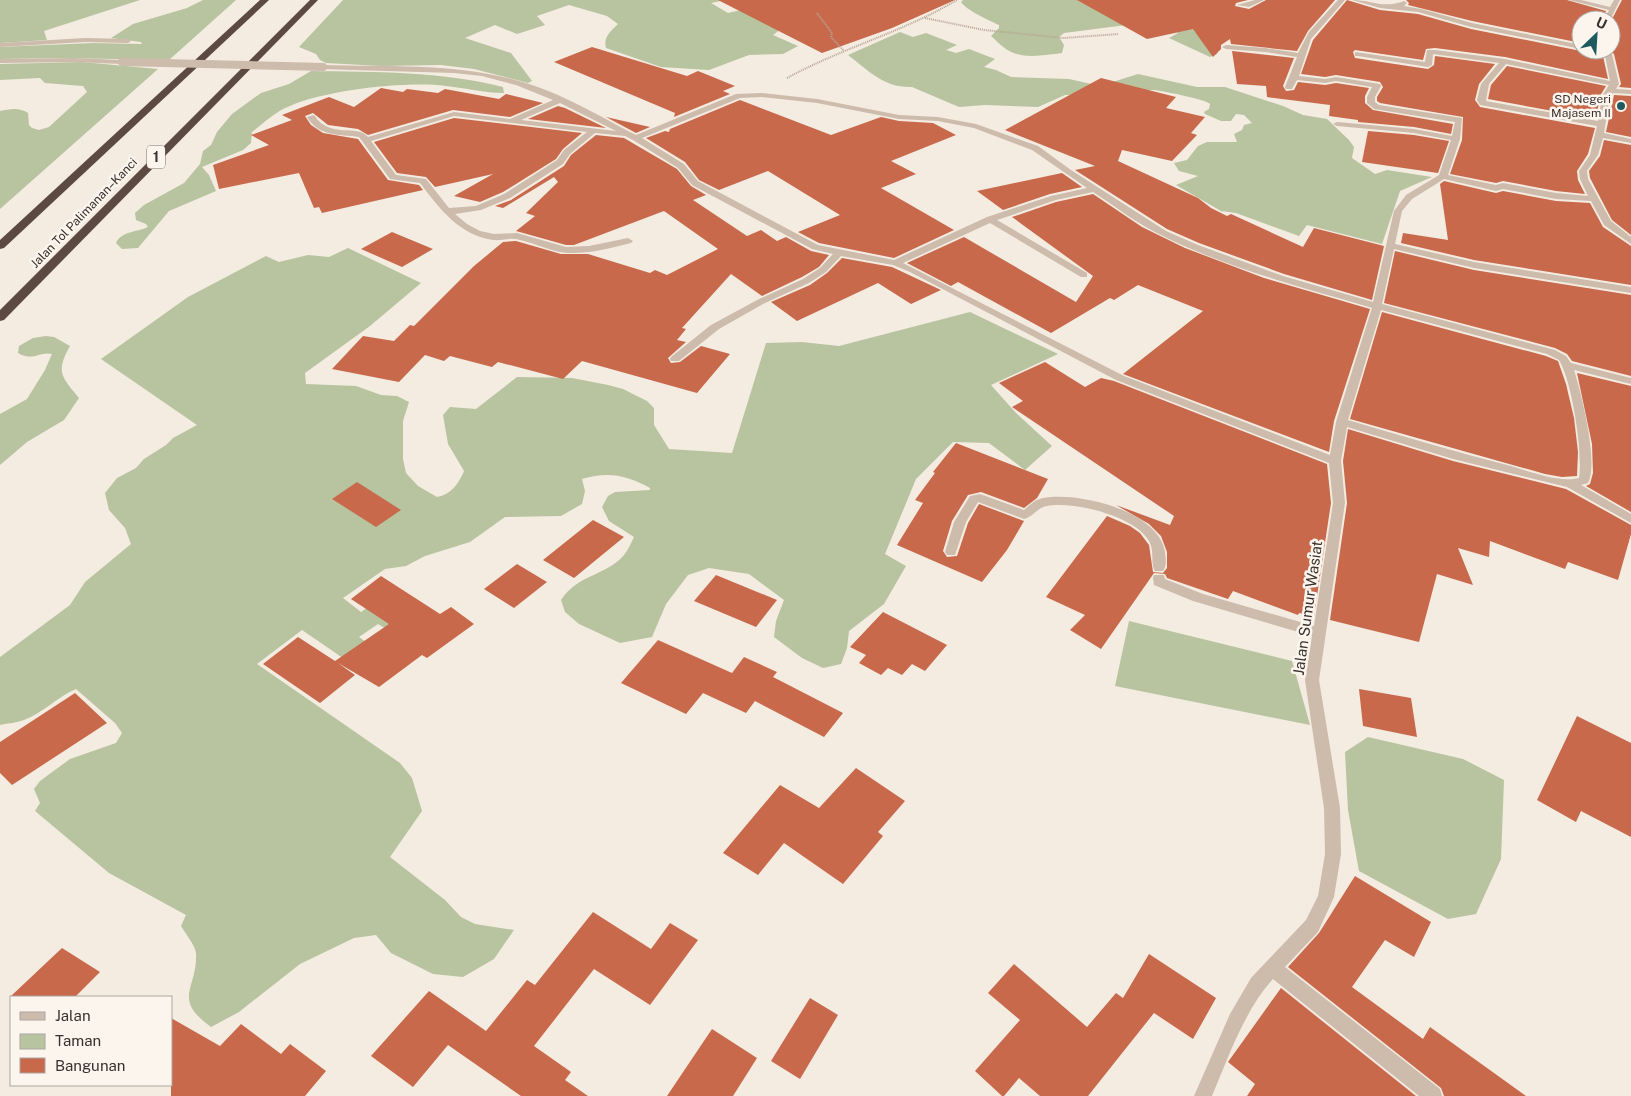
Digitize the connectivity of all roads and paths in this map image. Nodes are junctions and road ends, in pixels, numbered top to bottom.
1 (265, 0) edge
2 (314, 0) edge
3 (957, 0) edge
4 (1261, 0) edge
5 (1342, 0) edge
6 (1355, 0) edge
7 (1408, 0) edge
8 (1572, 0) edge
9 (1616, 0) edge
10 (1240, 5) dead end
11 (1398, 7) junction
12 (1612, 9) joint
13 (817, 13) dead end
14 (924, 18) junction
15 (1118, 34) dead end
16 (128, 41) dead end
17 (0, 44) edge
18 (1571, 45) edge
19 (1226, 48) dead end
20 (844, 51) junction
21 (1358, 54) dead end
22 (1302, 56) junction
23 (1609, 60) edge
24 (0, 61) edge
25 (1505, 61) junction
26 (786, 78) dead end
27 (1296, 78) junction
28 (1289, 87) dead end
29 (1614, 88) junction
30 (1631, 92) edge
31 (560, 100) junction
32 (311, 117) dead end
33 (511, 122) junction
34 (1337, 124) dead end
35 (1602, 124) junction
36 (593, 131) junction
37 (1600, 135) junction
38 (633, 136) junction
39 (1456, 139) junction
40 (367, 140) junction
41 (1631, 141) edge
42 (1443, 176) junction
43 (1095, 189) junction
44 (1595, 199) junction
45 (446, 211) junction
46 (990, 219) junction
47 (628, 241) dead end
48 (1631, 241) edge
49 (0, 246) edge
50 (1392, 246) junction
51 (839, 254) junction
52 (895, 263) junction
53 (1084, 275) dead end
54 (1631, 290) edge
55 (1377, 306) junction
56 (0, 317) edge
57 (675, 359) dead end
58 (1568, 366) junction
59 (1631, 381) edge
60 (1342, 422) junction
61 (1334, 460) junction
62 (1570, 484) junction
63 (1631, 518) edge
64 (951, 552) dead end
65 (1319, 633) junction
66 (1273, 968) junction
67 (1203, 1096) edge
68 (1433, 1096) edge

1 - 49 highway, Jalan Tol Palimanan–Kanci
2 - 56 highway, Jalan Tol Palimanan–Kanci / 1
3 - 14 path
4 - 10 street
5 - 22 street
6 - 11 street
7 - 11 street
8 - 12 street
9 - 12 street
11 - 18 street
13 - 20 path
14 - 15 path
14 - 20 path
16 - 17 street
19 - 22 street
20 - 26 path
21 - 25 street
22 - 27 street
23 - 29 street
24 - 31 street, bridge
25 - 29 street
25 - 35 street
27 - 28 street
27 - 39 street
29 - 30 street
29 - 35 street
31 - 33 street
31 - 38 street
32 - 40 street
33 - 36 street
33 - 40 street
34 - 39 street
35 - 37 street
36 - 38 street
36 - 45 street
37 - 41 street
37 - 44 street
38 - 43 street
38 - 51 street
39 - 42 street
40 - 45 street
42 - 44 street
42 - 50 street, Jalan Sumur Wasiat
43 - 46 street
43 - 55 street
44 - 48 street
45 - 47 street
46 - 52 street
46 - 53 street
50 - 54 street
50 - 55 street, Jalan Sumur Wasiat
51 - 52 street
51 - 57 street
52 - 61 street
55 - 58 street
55 - 60 street, Jalan Sumur Wasiat
58 - 59 street
58 - 62 street
60 - 61 street, Jalan Sumur Wasiat
60 - 62 street
61 - 65 street, Jalan Sumur Wasiat
62 - 63 street
64 - 65 street
65 - 66 street, Jalan Sumur Wasiat
66 - 67 street, Jalan Sumur Wasiat
66 - 68 street

